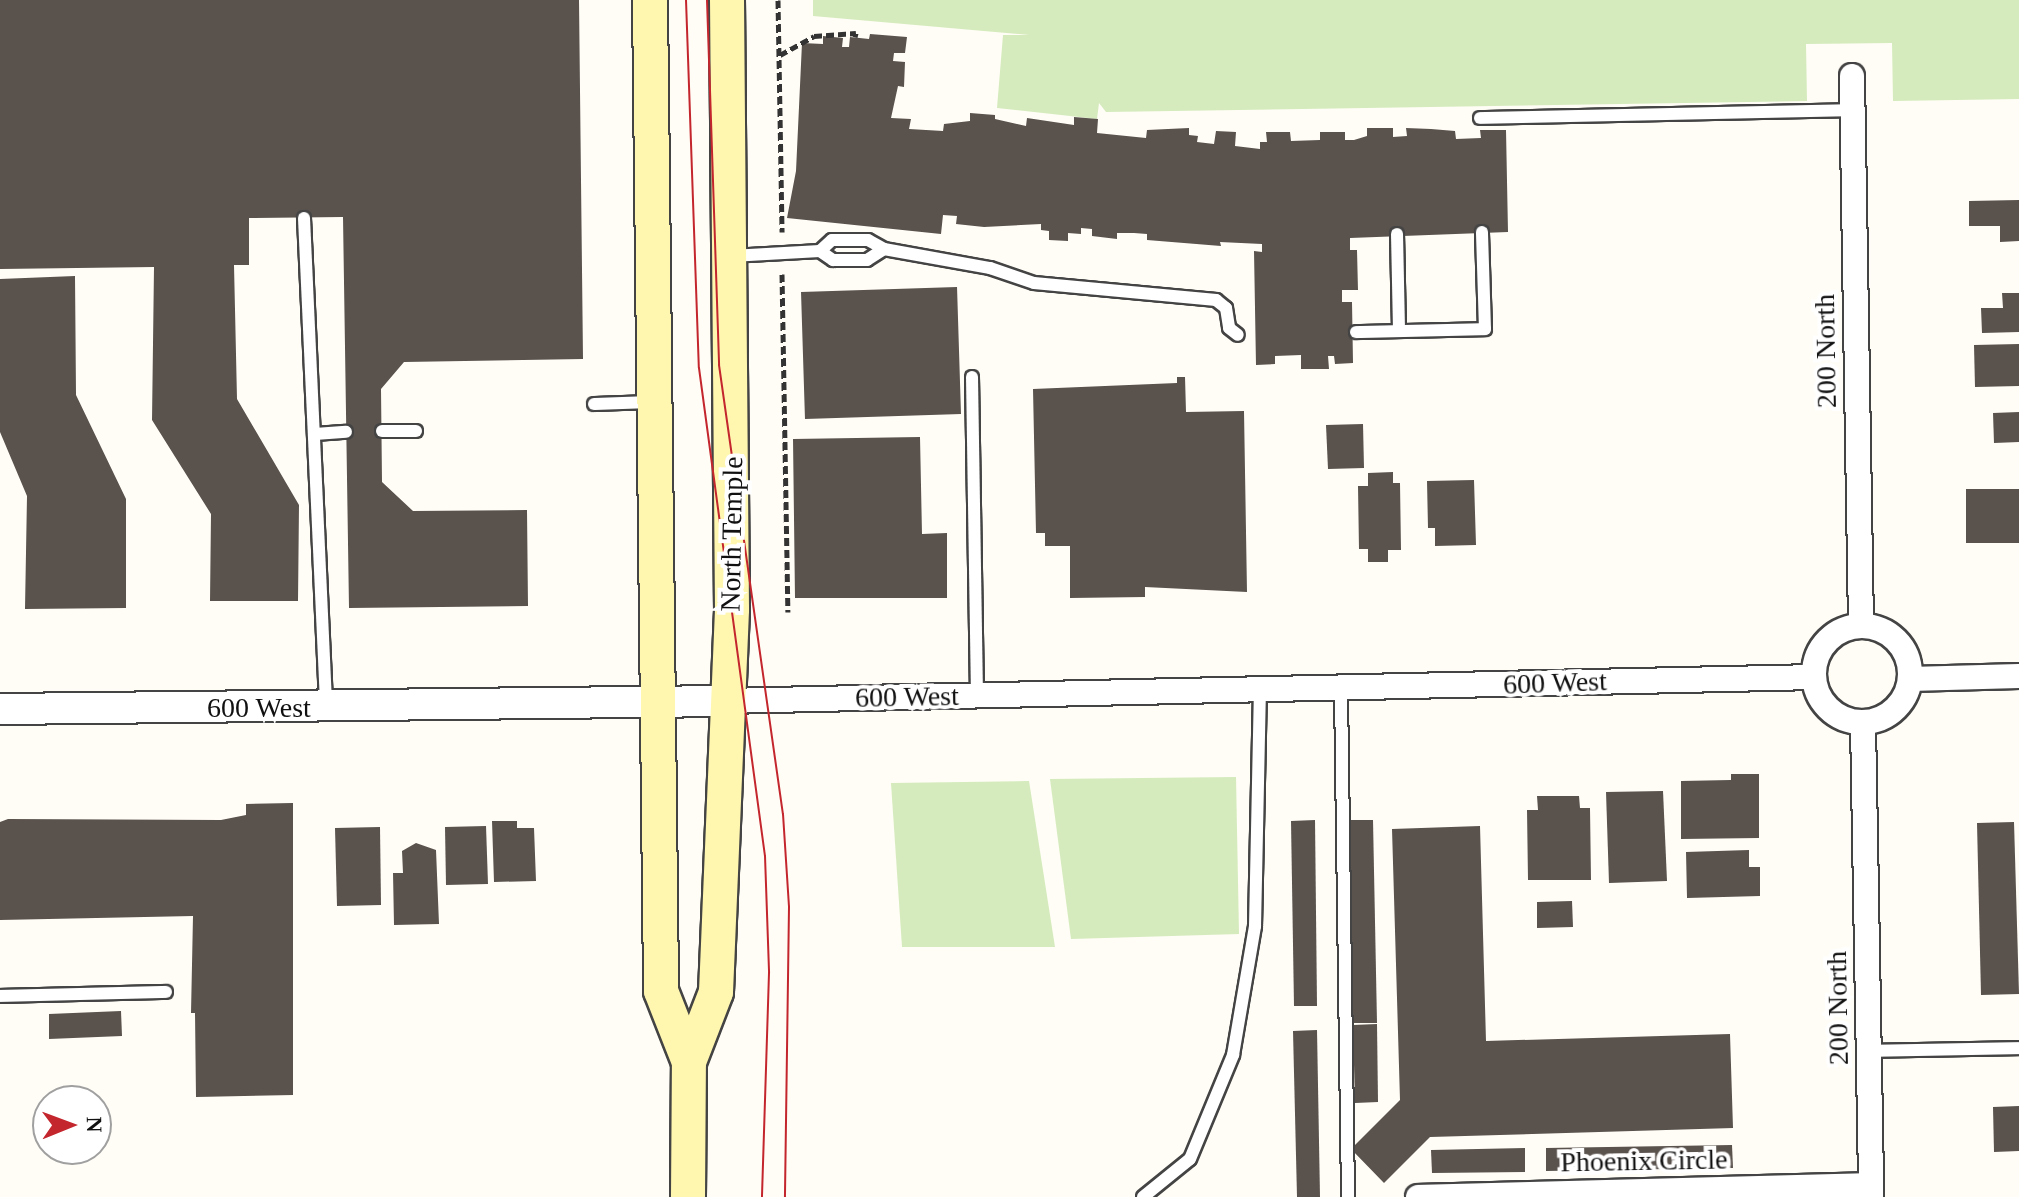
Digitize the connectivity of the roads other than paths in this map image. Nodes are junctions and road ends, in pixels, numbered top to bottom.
1 (650, 0) edge
2 (727, 0) edge
3 (1852, 76) dead end
4 (1852, 110) junction
5 (1480, 118) dead end
6 (304, 218) dead end
7 (1482, 232) dead end
8 (1397, 234) dead end
9 (884, 249) junction
10 (820, 251) junction
11 (731, 256) junction
12 (1399, 331) junction
13 (1356, 332) dead end
14 (1238, 335) dead end
15 (972, 377) dead end
16 (651, 402) junction
17 (594, 404) dead end
18 (382, 431) dead end
19 (416, 431) dead end
20 (346, 432) dead end
21 (315, 434) junction
22 (1861, 625) junction
23 (2019, 676) edge
24 (1814, 677) junction
25 (1910, 679) junction
26 (1341, 689) junction
27 (1260, 691) junction
28 (977, 695) junction
29 (725, 701) junction
30 (655, 704) junction
31 (326, 708) junction
32 (0, 709) edge
33 (1863, 722) junction
34 (166, 992) dead end
35 (0, 996) edge
36 (2019, 1048) edge
37 (1869, 1051) junction
38 (689, 1062) junction
39 (1871, 1191) edge
40 (688, 1197) edge
41 (1143, 1197) edge
42 (1348, 1197) edge
43 (1418, 1197) edge

1 - 16 main road, North Temple
2 - 11 main road, North Temple
3 - 4 street, 200 North
4 - 5 lane
4 - 22 street, 200 North
6 - 21 lane
7 - 12 lane
8 - 12 lane
9 - 10 lane
9 - 10 lane
9 - 14 lane
10 - 11 lane
11 - 29 main road, North Temple
12 - 13 lane
15 - 28 lane
16 - 17 lane
16 - 30 main road, North Temple
18 - 19 lane
20 - 21 lane
21 - 31 lane
22 - 24 street
22 - 25 street
23 - 25 street
24 - 26 street, 600 West
24 - 33 street
25 - 33 street
26 - 27 street, 600 West
26 - 42 lane
27 - 28 street, 600 West
27 - 41 lane
28 - 29 street, 600 West
29 - 30 street, 600 West
29 - 38 main road, North Temple
30 - 31 street, 600 West
30 - 38 main road, North Temple
31 - 32 street, 600 West
33 - 37 street, 200 North
34 - 35 lane
36 - 37 lane
37 - 39 street, 200 North
38 - 40 main road, North Temple
39 - 43 street, Phoenix Circle

